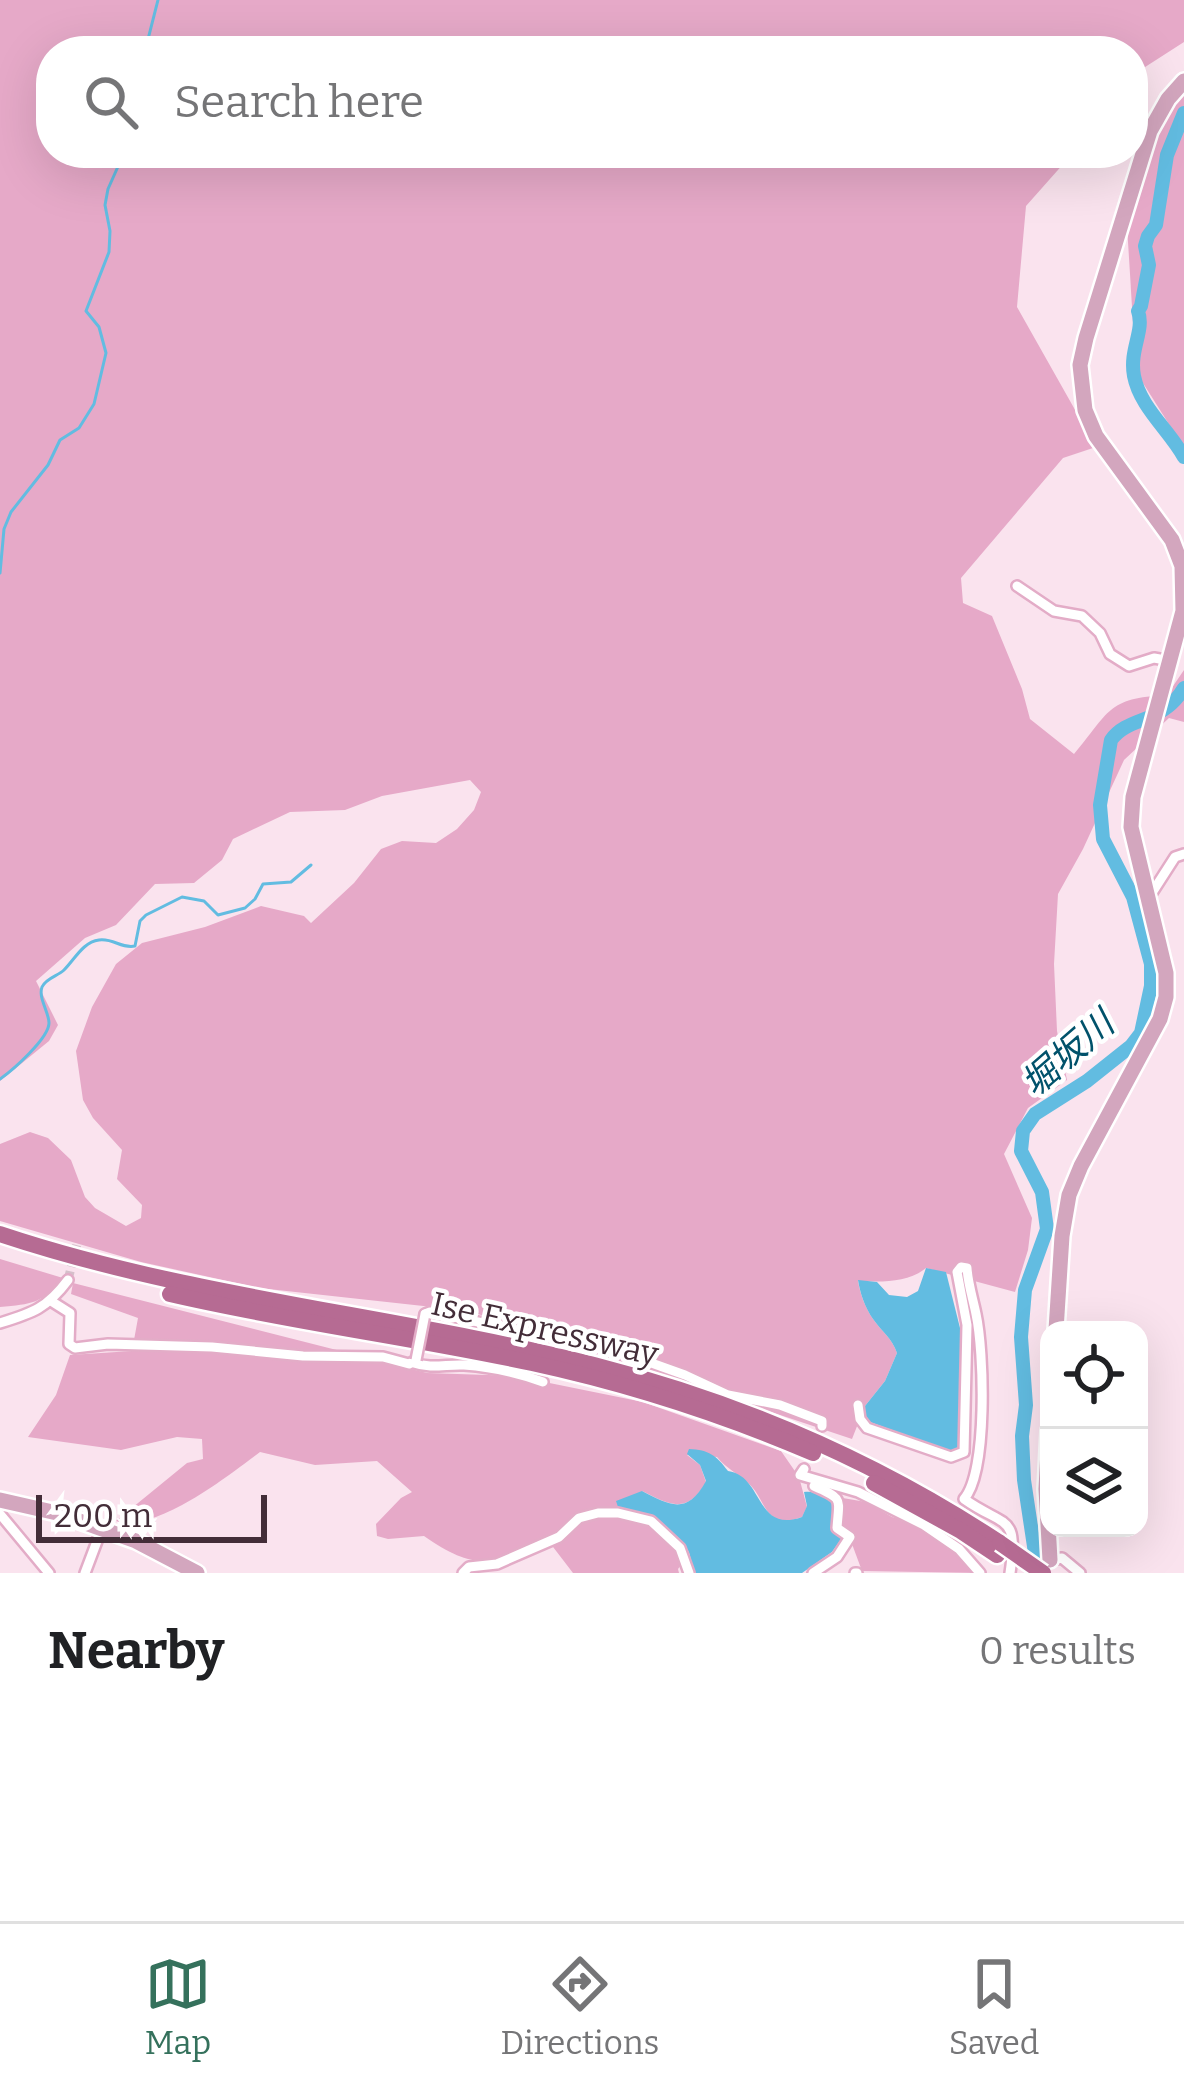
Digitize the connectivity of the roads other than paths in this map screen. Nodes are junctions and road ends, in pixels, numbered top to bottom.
1 (1184, 80) edge
2 (1148, 137) edge
3 (1139, 168) edge
4 (1017, 586) dead end
5 (1171, 661) junction
6 (1184, 854) edge
7 (1148, 898) junction
8 (0, 1234) edge
9 (0, 1246) edge
10 (68, 1280) tunnel mouth
11 (51, 1301) junction
12 (1057, 1321) edge
13 (0, 1323) edge
14 (415, 1362) junction
15 (542, 1382) dead end
16 (858, 1405) dead end
17 (822, 1426) dead end
18 (0, 1500) edge
19 (0, 1514) edge
20 (101, 1528) junction
21 (999, 1549) junction
22 (1046, 1567) edge
23 (49, 1573) edge
24 (85, 1573) edge
25 (197, 1573) edge
26 (464, 1573) edge
27 (689, 1573) edge
28 (813, 1573) edge
29 (980, 1573) edge
30 (1010, 1573) edge
31 (1023, 1573) edge
32 (1080, 1573) edge

1 - 2 main road
3 - 5 main road
4 - 5 street
5 - 7 main road
6 - 7 street
7 - 12 main road
8 - 21 highway, Ise Expressway
9 - 21 highway, Ise Expressway
10 - 11 street
11 - 13 street
11 - 14 street
14 - 15 street
14 - 17 street, bridge
16 - 30 street
18 - 20 main road
19 - 23 street
20 - 24 street
20 - 25 main road
21 - 22 highway, Ise Expressway, bridge
21 - 31 highway, Ise Expressway
22 - 32 street
26 - 27 street
28 - 29 street

